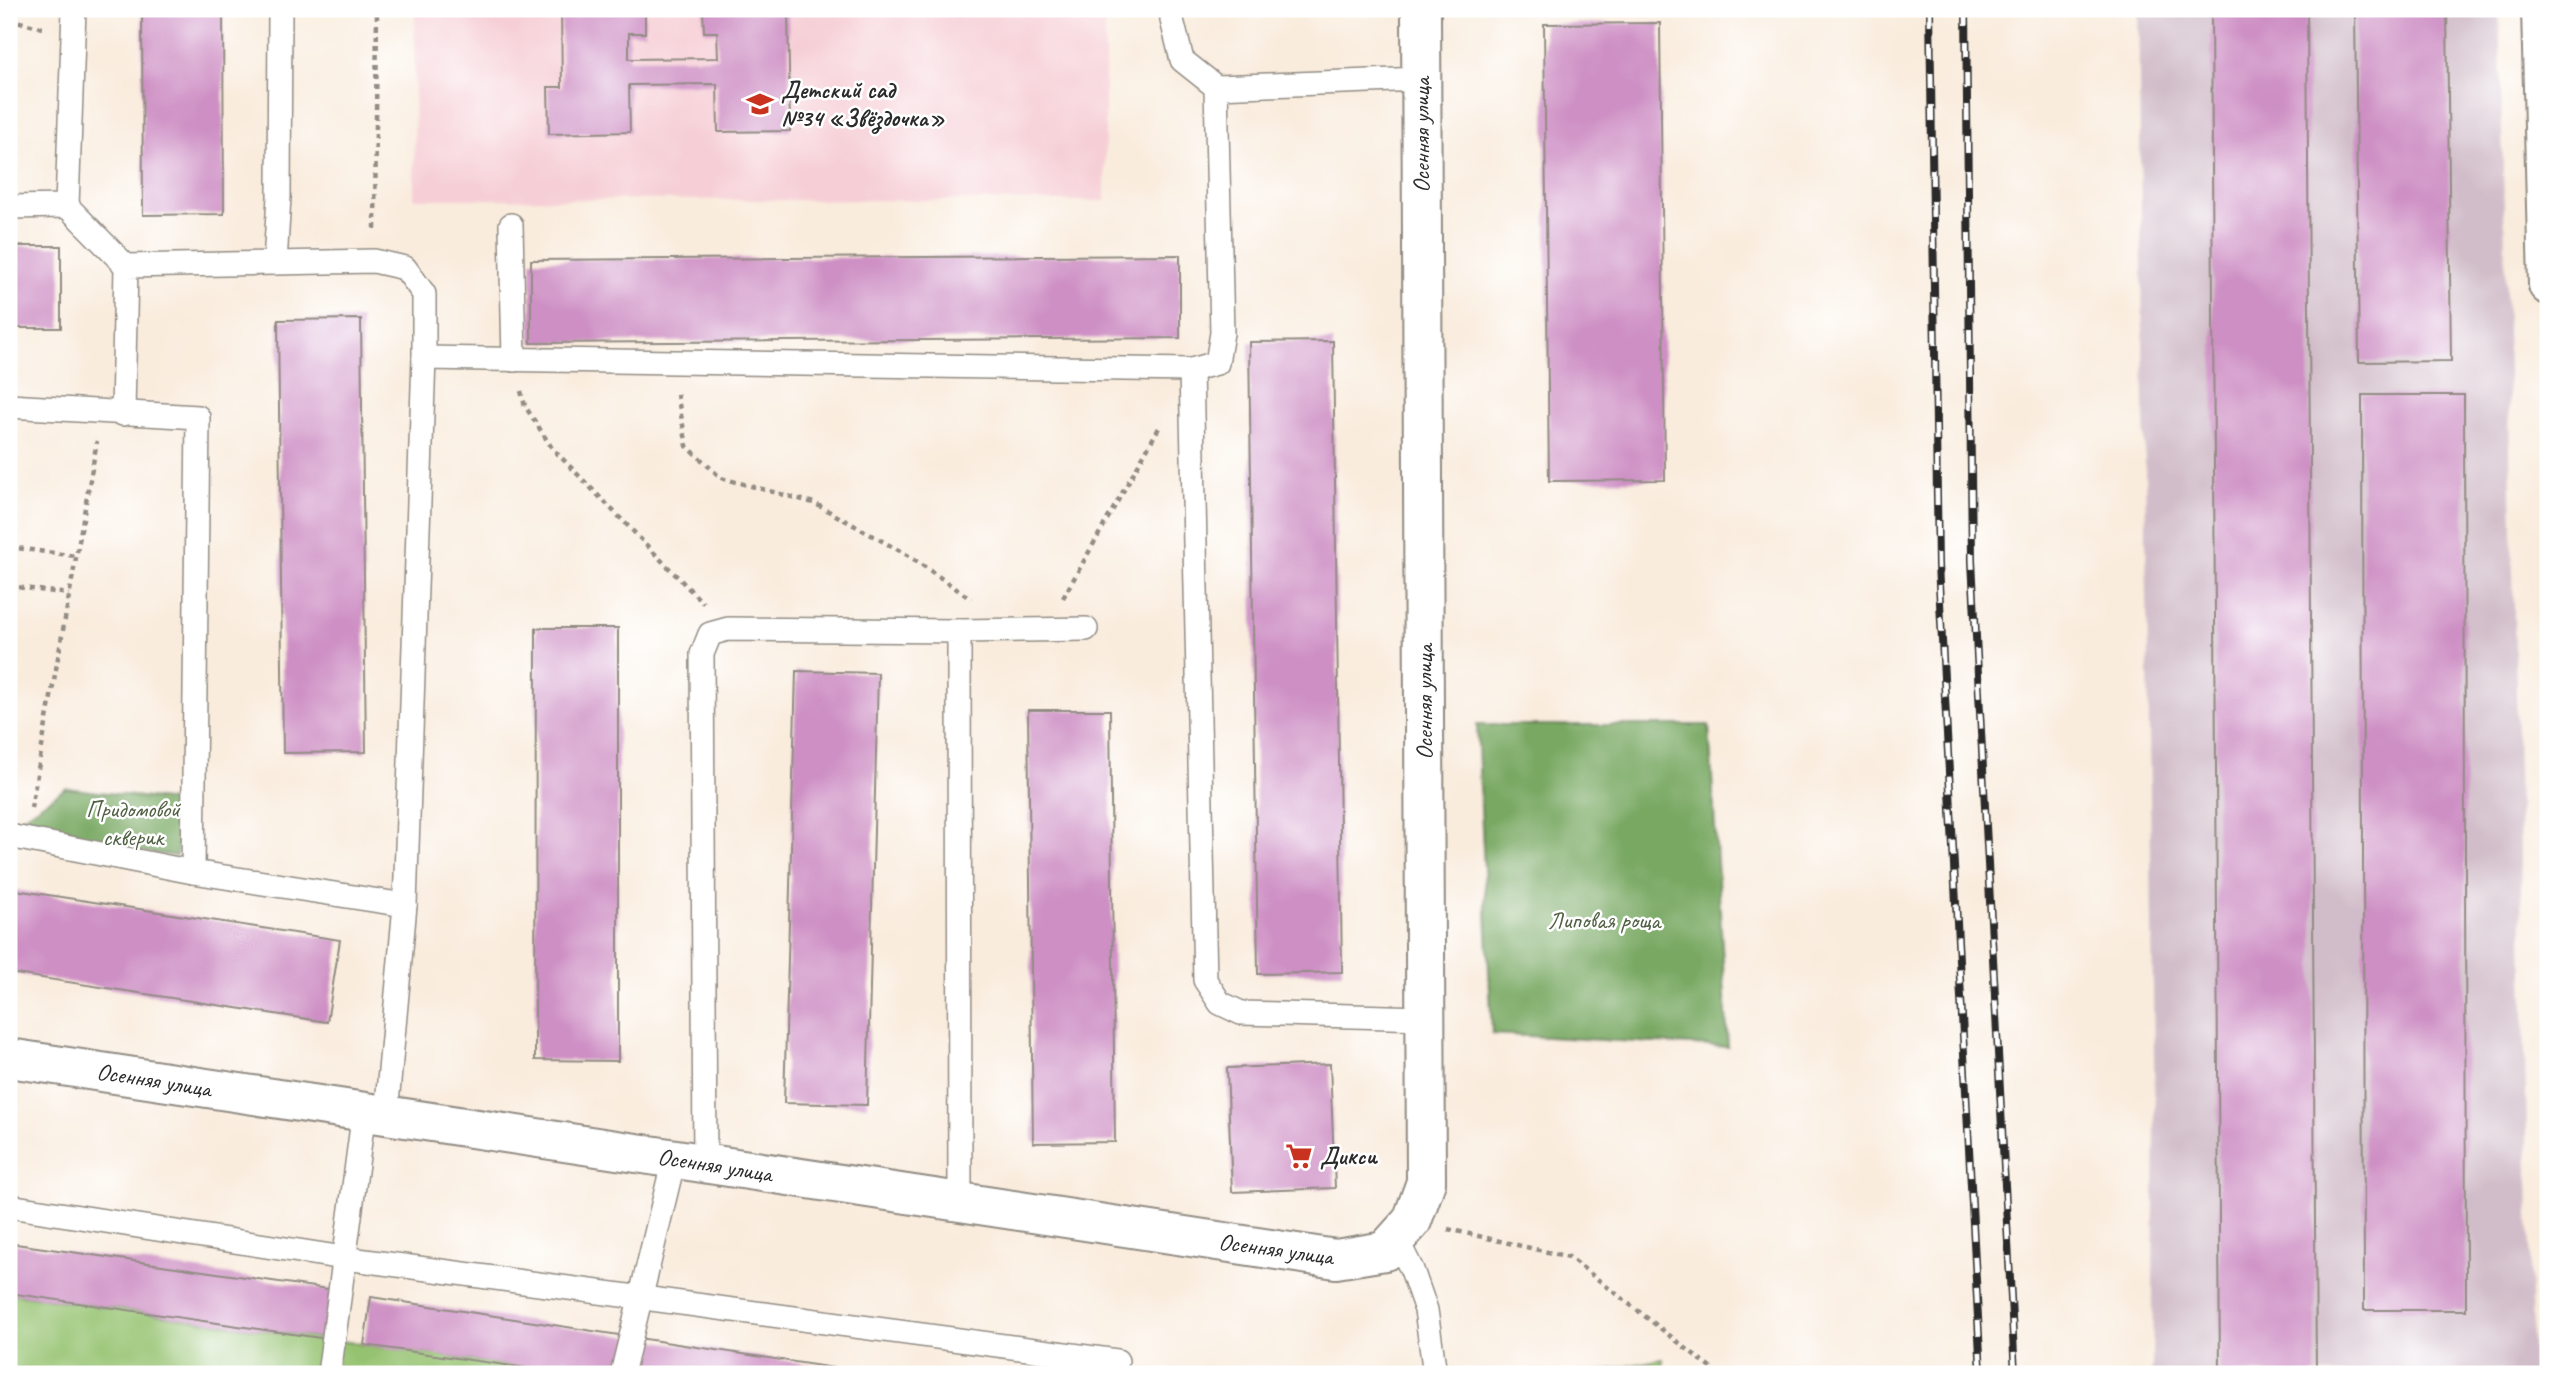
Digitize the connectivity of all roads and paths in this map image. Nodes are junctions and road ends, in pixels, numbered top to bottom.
1 (74, 9) edge
2 (280, 9) edge
3 (377, 9) edge
4 (1172, 9) edge
5 (1421, 9) edge
6 (2541, 9) edge
7 (1421, 79) junction
8 (1216, 87) junction
9 (67, 206) junction
10 (9, 207) edge
11 (512, 225) dead end
12 (374, 261) junction
13 (275, 263) junction
14 (126, 266) junction
15 (2548, 285) edge
16 (425, 358) junction
17 (514, 360) junction
18 (674, 362) junction
19 (1191, 370) junction
20 (9, 407) edge
21 (113, 414) junction
22 (9, 547) edge
23 (76, 556) junction
24 (9, 586) edge
25 (69, 594) junction
26 (727, 629) junction
27 (1015, 629) junction
28 (1046, 629) junction
29 (1086, 629) dead end
30 (959, 631) junction
31 (17, 837) edge
32 (193, 872) junction
33 (405, 905) junction
34 (1425, 1018) junction
35 (9, 1058) edge
36 (375, 1113) junction
37 (690, 1161) junction
38 (960, 1202) junction
39 (9, 1206) edge
40 (1404, 1229) junction
41 (344, 1258) junction
42 (640, 1299) junction
43 (1117, 1361) dead end
44 (329, 1374) edge
45 (622, 1374) edge
46 (1436, 1374) edge
47 (1719, 1374) edge

1 - 9 lane
2 - 13 lane
3 - 12 path
4 - 8 lane
5 - 7 street, Осенняя улица
6 - 15 street
7 - 8 lane
7 - 34 street, Осенняя улица
8 - 19 lane
9 - 10 lane
9 - 14 lane
11 - 17 lane
12 - 13 lane
12 - 16 lane
13 - 14 lane
14 - 21 lane
16 - 17 lane
16 - 33 lane
17 - 18 lane
17 - 26 path
18 - 19 lane
18 - 27 path
19 - 28 path
19 - 34 lane
20 - 21 lane
21 - 23 path
21 - 32 lane
22 - 23 path
23 - 25 path
24 - 25 path
25 - 31 path
26 - 30 lane
26 - 37 lane
27 - 28 lane
27 - 30 lane
28 - 29 lane
30 - 38 lane
31 - 32 lane
32 - 33 lane
33 - 36 lane
34 - 40 street, Осенняя улица
35 - 36 street, Осенняя улица
36 - 37 street, Осенняя улица
36 - 41 lane
37 - 38 street, Осенняя улица
37 - 42 lane
38 - 40 street, Осенняя улица
39 - 41 lane
40 - 46 lane
40 - 47 path
41 - 42 lane
41 - 44 lane
42 - 43 lane
42 - 45 lane

